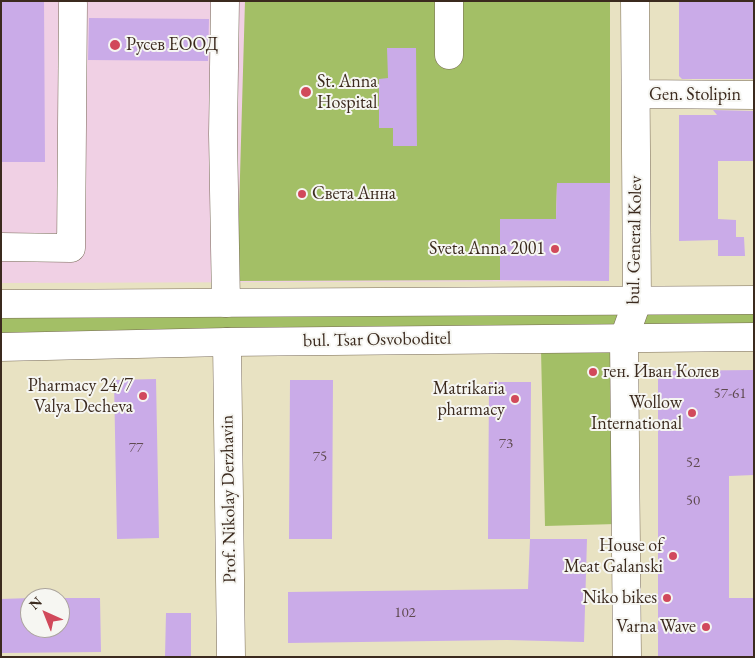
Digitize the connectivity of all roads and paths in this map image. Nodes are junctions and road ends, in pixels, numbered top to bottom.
1 (225, 1) edge
2 (449, 1) edge
3 (635, 1) edge
4 (73, 4) dead end
5 (450, 55) dead end
6 (636, 94) junction
7 (754, 95) edge
8 (1, 247) edge
9 (754, 300) edge
10 (637, 302) junction
11 (226, 303) junction
12 (1, 304) edge
13 (754, 337) edge
14 (624, 338) junction
15 (227, 342) junction
16 (1, 347) edge
17 (231, 657) edge
18 (627, 657) edge

1 - 11 main road
2 - 5 main road
3 - 6 main road, bul. General Kolev
4 - 8 main road
6 - 7 main road, Gen. Stolipin
6 - 10 main road, bul. General Kolev
9 - 10 main road, bul. Tsar Osvoboditel
10 - 11 main road, bul. Tsar Osvoboditel
10 - 14 main road, bul. General Kolev
11 - 12 main road, bul. Tsar Osvoboditel
13 - 14 main road, bul. Tsar Osvoboditel
14 - 15 main road, bul. Tsar Osvoboditel
14 - 18 main road, bul. General Kolev
15 - 16 main road, bul. Tsar Osvoboditel
15 - 17 main road, Prof. Nikolay Derzhavin

